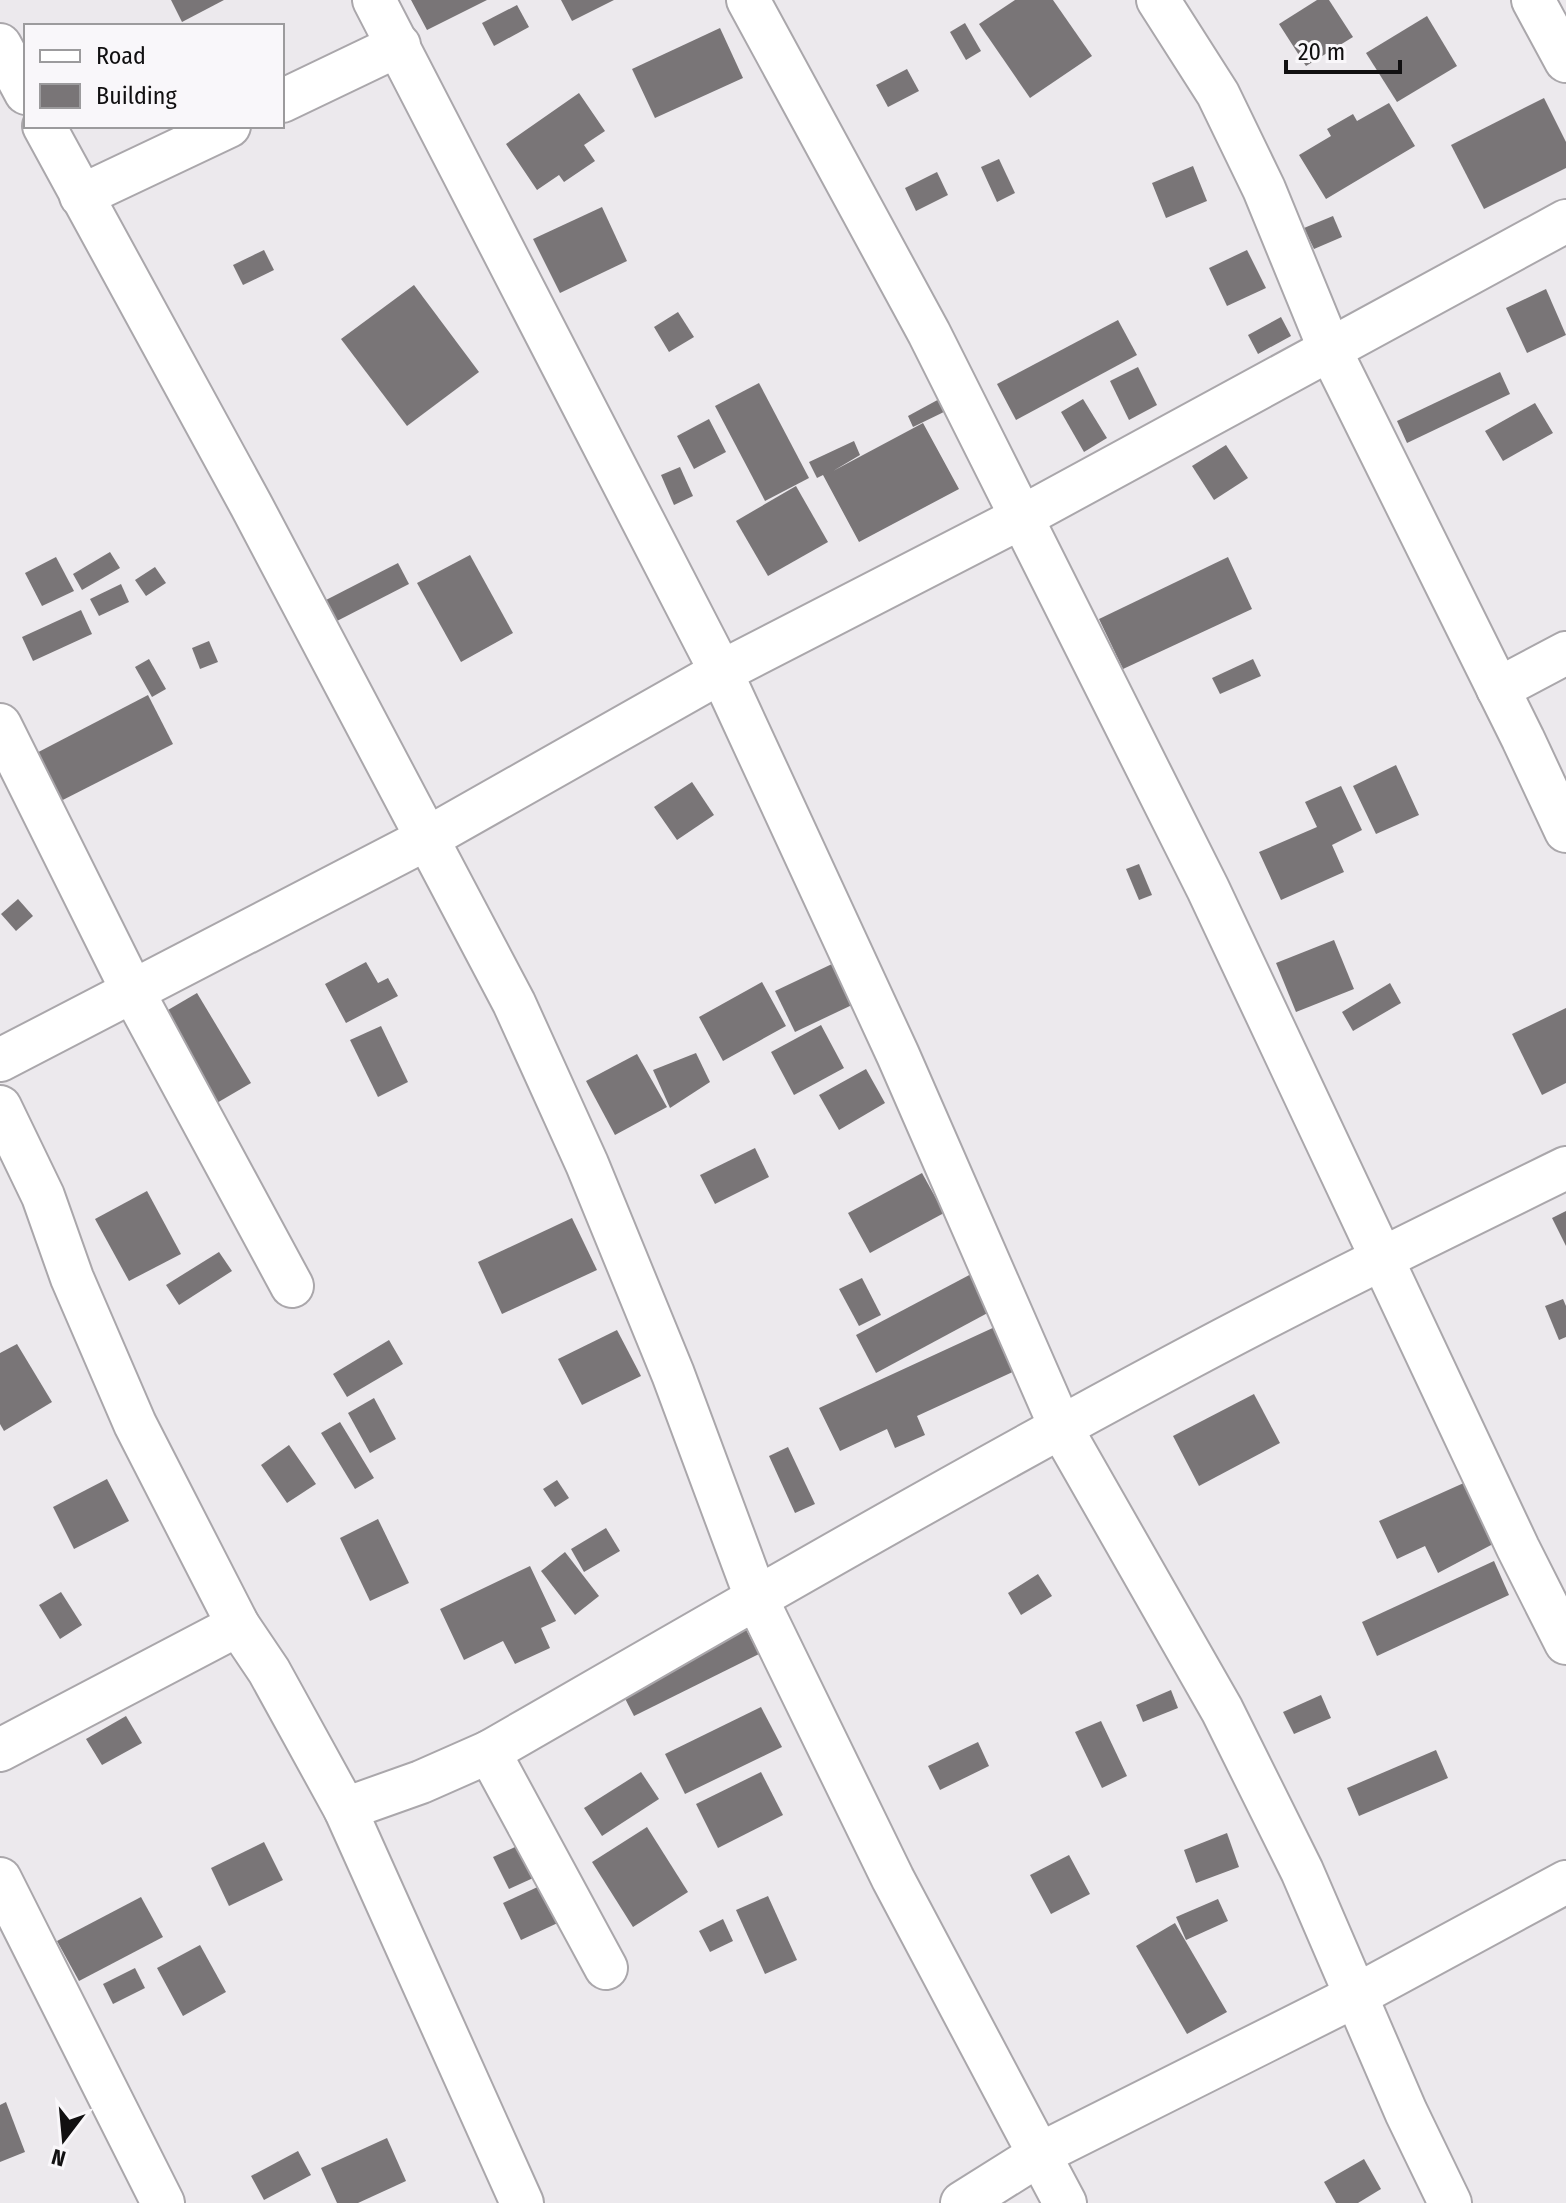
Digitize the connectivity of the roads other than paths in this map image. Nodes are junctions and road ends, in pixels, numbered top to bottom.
1 (374, 0) edge
2 (748, 0) edge
3 (1158, 0) edge
4 (1533, 0) edge
5 (0, 45) edge
6 (399, 45) junction
7 (1566, 61) edge
8 (24, 89) edge
9 (284, 100) edge
10 (45, 128) edge
11 (225, 128) edge
12 (81, 196) junction
13 (1566, 221) edge
14 (1330, 350) junction
15 (1022, 517) junction
16 (1566, 653) edge
17 (721, 672) junction
18 (1498, 689) junction
19 (0, 725) edge
20 (1566, 831) edge
21 (426, 839) junction
22 (132, 990) junction
23 (0, 1060) edge
24 (0, 1107) edge
25 (1566, 1168) edge
26 (1382, 1258) junction
27 (292, 1286) dead end
28 (1061, 1428) junction
29 (757, 1600) junction
30 (238, 1625) junction
31 (1566, 1643) edge
32 (0, 1750) edge
33 (489, 1752) junction
34 (345, 1809) junction
35 (0, 1879) edge
36 (1566, 1882) edge
37 (606, 1968) dead end
38 (1357, 1995) junction
39 (1040, 2154) junction
40 (163, 2203) edge
41 (522, 2203) edge
42 (962, 2203) edge
43 (1065, 2203) edge
44 (1450, 2203) edge

1 - 6 street
2 - 15 street
3 - 14 street
4 - 7 street
5 - 8 street
6 - 9 street
6 - 17 street
10 - 12 street
11 - 12 street
12 - 21 street
13 - 14 street
14 - 15 street
14 - 18 street
15 - 17 street
15 - 26 street
16 - 18 street
17 - 21 street
17 - 28 street
18 - 20 street
19 - 22 street
21 - 22 street
21 - 29 street
22 - 23 street
22 - 27 street
24 - 30 street
25 - 26 street
26 - 28 street
26 - 31 street
28 - 29 street
28 - 38 street
29 - 33 street
29 - 39 street
30 - 32 street
30 - 34 street
33 - 34 street
33 - 37 street
34 - 41 street
35 - 40 street
36 - 38 street
38 - 39 street
38 - 44 street
39 - 42 street
39 - 43 street

